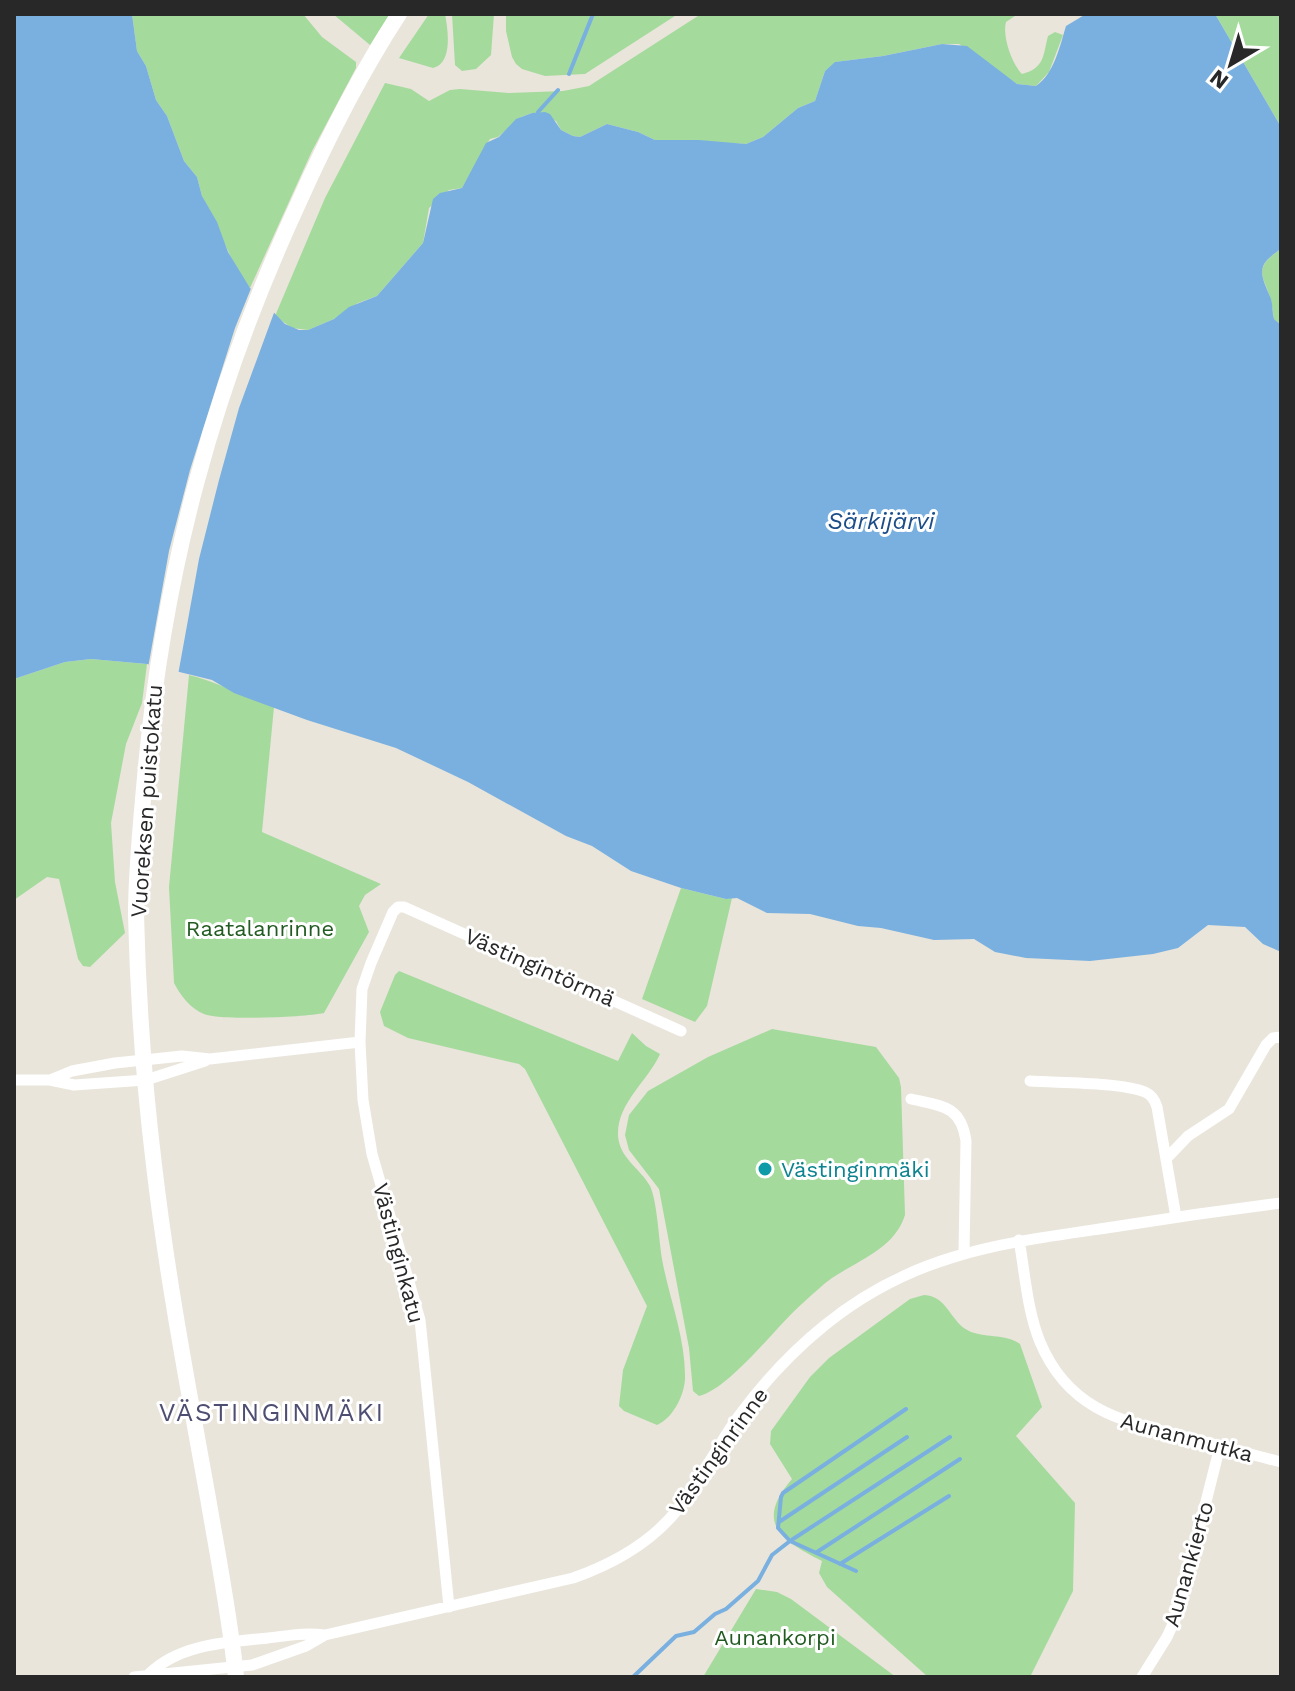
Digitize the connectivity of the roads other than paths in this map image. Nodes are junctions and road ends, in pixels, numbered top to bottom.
1 (396, 19) edge
2 (398, 907) joint
3 (681, 1031) dead end
4 (1281, 1037) edge
5 (360, 1042) junction
6 (210, 1059) junction
7 (144, 1060) junction
8 (14, 1080) edge
9 (50, 1080) junction
10 (146, 1080) junction
11 (1030, 1081) dead end
12 (911, 1099) dead end
13 (1166, 1159) junction
14 (1281, 1203) edge
15 (1176, 1217) junction
16 (1019, 1240) junction
17 (964, 1252) junction
18 (1220, 1446) junction
19 (1281, 1462) edge
20 (449, 1607) junction
21 (325, 1635) junction
22 (232, 1640) junction
23 (235, 1672) edge
24 (149, 1674) junction
25 (134, 1677) edge
26 (1142, 1677) edge

1 - 7 main road, Vuoreksen puistokatu
2 - 3 street, Västingintörmä
2 - 5 street, Västinginkatu
4 - 13 street
5 - 6 street
5 - 20 street, Västinginkatu
6 - 7 street
6 - 10 street
7 - 9 street
7 - 10 main road, Vuoreksen puistokatu
8 - 9 street
9 - 10 street
10 - 22 main road, Vuoreksen puistokatu
11 - 13 street
12 - 17 street
13 - 15 street
14 - 15 street, Västinginrinne
15 - 16 street, Västinginrinne
16 - 17 street, Västinginrinne
16 - 18 street, Aunanmutka
17 - 20 street, Västinginrinne
18 - 19 street, Aunanmutka
18 - 26 street, Aunankierto
20 - 21 street, Västinginrinne
21 - 22 street, Västinginrinne
21 - 23 street, Västinginrinne
22 - 23 main road, Vuoreksen puistokatu
22 - 24 street, Västinginrinne
23 - 24 street, Västinginrinne
24 - 25 street

